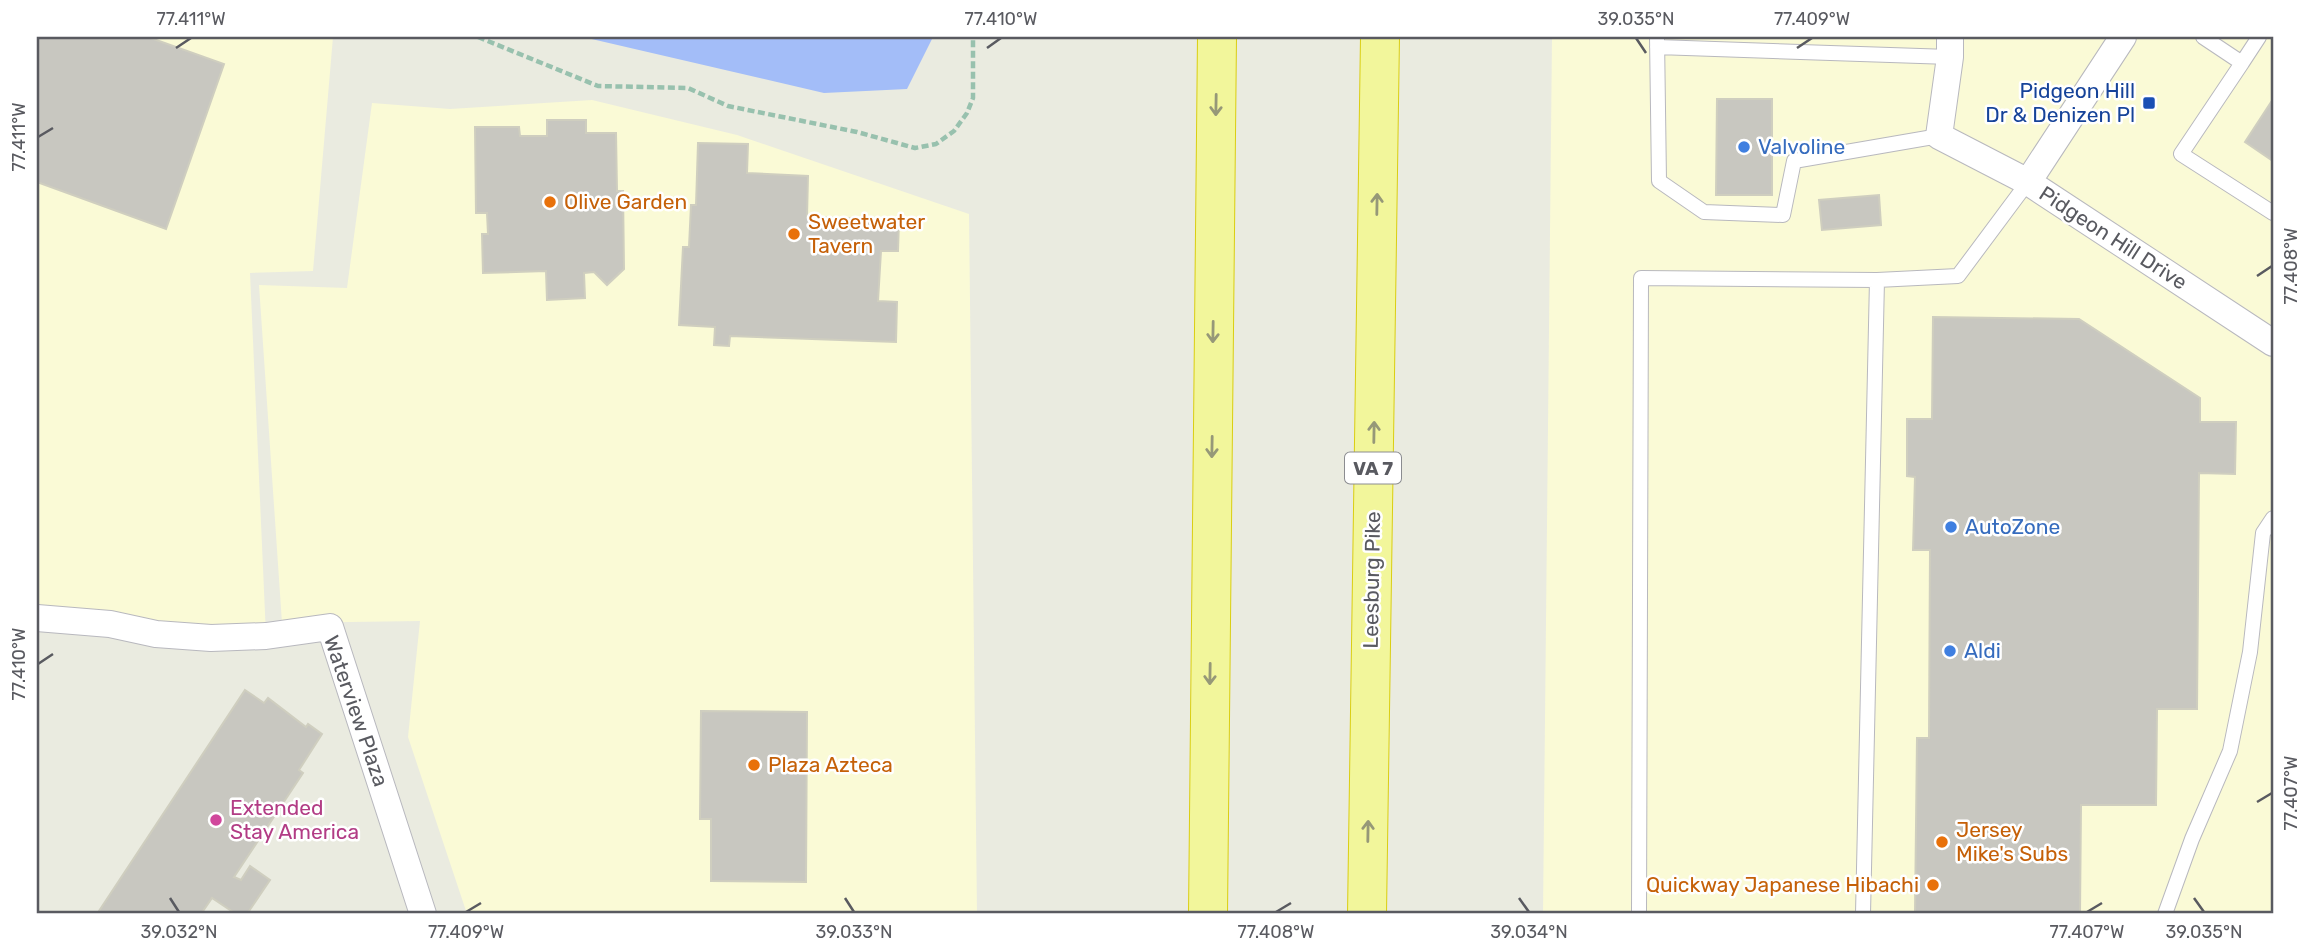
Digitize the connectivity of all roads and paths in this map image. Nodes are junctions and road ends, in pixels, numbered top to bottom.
1 (478, 37) edge
2 (973, 37) edge
3 (1217, 37) edge
4 (1380, 37) edge
5 (2123, 37) edge
6 (2203, 37) edge
7 (2259, 37) edge
8 (1657, 42) edge
9 (1950, 47) edge
10 (2242, 63) junction
11 (1939, 136) junction
12 (2028, 182) junction
13 (2273, 214) edge
14 (1877, 280) junction
15 (2273, 343) edge
16 (2273, 517) edge
17 (37, 618) edge
18 (1368, 909) edge
19 (1207, 912) edge
20 (423, 914) edge
21 (1639, 914) edge
22 (1863, 914) edge
23 (2165, 914) edge

1 - 2 path
3 -> 19 highway
18 -> 4 highway, Leesburg Pike / VA 7
5 - 12 street, Pidgeon Hill Drive
6 - 10 lane
7 - 10 lane
8 - 9 lane
8 - 11 lane
9 - 11 street
10 - 13 lane
11 - 12 street
12 - 14 lane
12 - 15 street, Pidgeon Hill Drive
14 - 21 lane
14 - 22 lane
16 - 23 lane
17 - 20 street, Waterview Plaza

